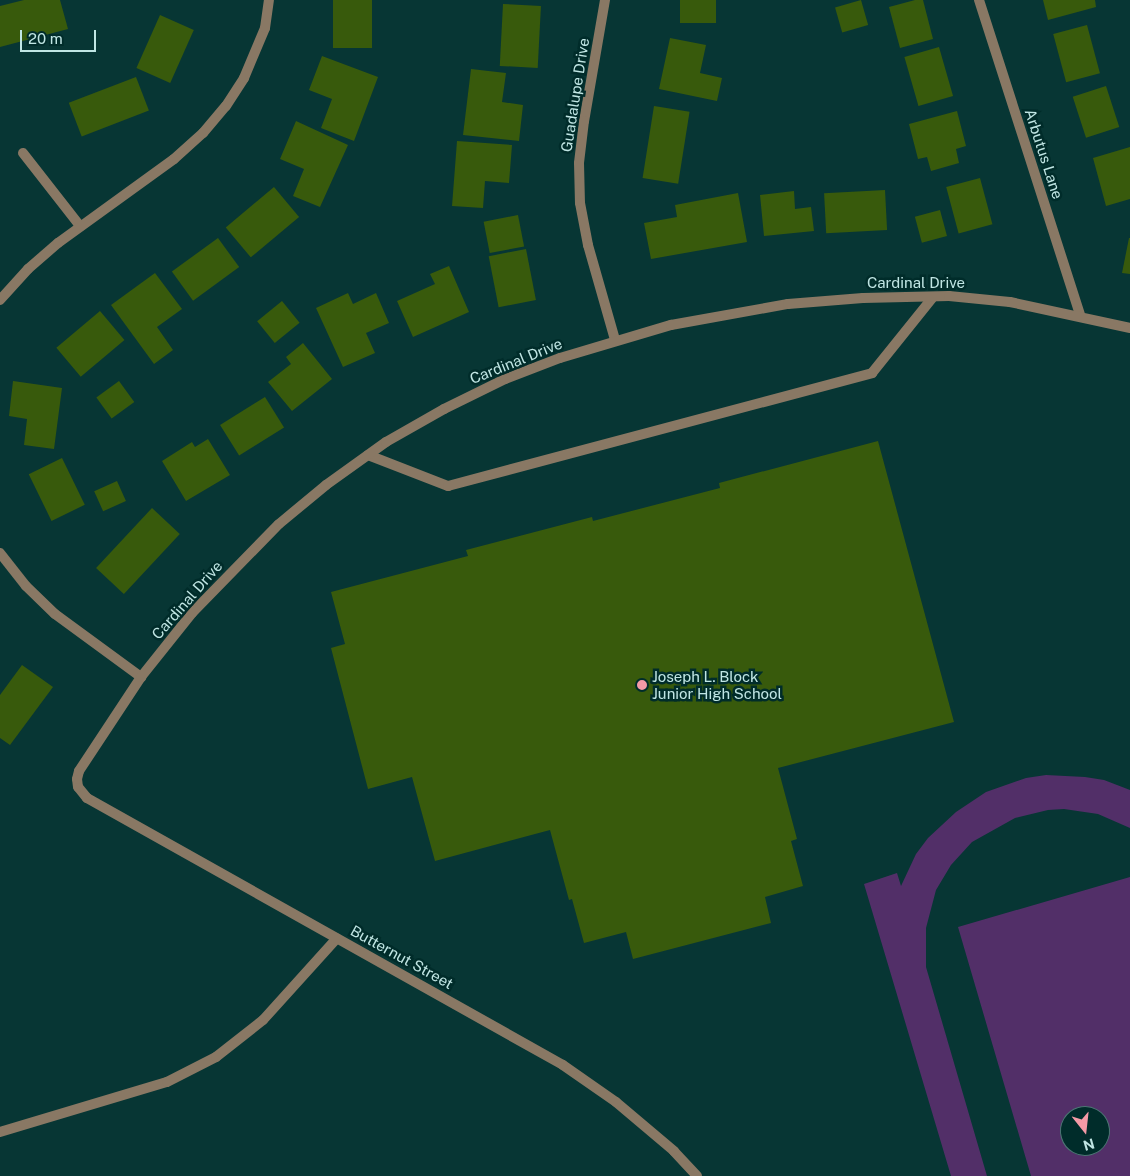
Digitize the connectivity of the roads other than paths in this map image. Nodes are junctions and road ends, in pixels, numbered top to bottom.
1 (269, 0) edge
2 (605, 0) edge
3 (979, 0) edge
4 (23, 153) dead end
5 (80, 226) junction
6 (933, 297) junction
7 (0, 300) edge
8 (1081, 317) junction
9 (1130, 328) edge
10 (615, 340) junction
11 (368, 455) junction
12 (0, 553) edge
13 (141, 677) junction
14 (78, 787) joint
15 (337, 938) junction
16 (0, 1132) edge
17 (697, 1176) edge

1 - 5 street
2 - 10 street, Guadalupe Drive
3 - 8 street, Arbutus Lane
4 - 5 street
5 - 7 street
6 - 8 street, Cardinal Drive
6 - 10 street, Cardinal Drive
6 - 11 street
8 - 9 street, Cardinal Drive
10 - 11 street, Cardinal Drive
11 - 13 street, Cardinal Drive
12 - 13 street
13 - 14 street, Cardinal Drive
14 - 15 street, Butternut Street
15 - 16 street
15 - 17 street, Butternut Street

